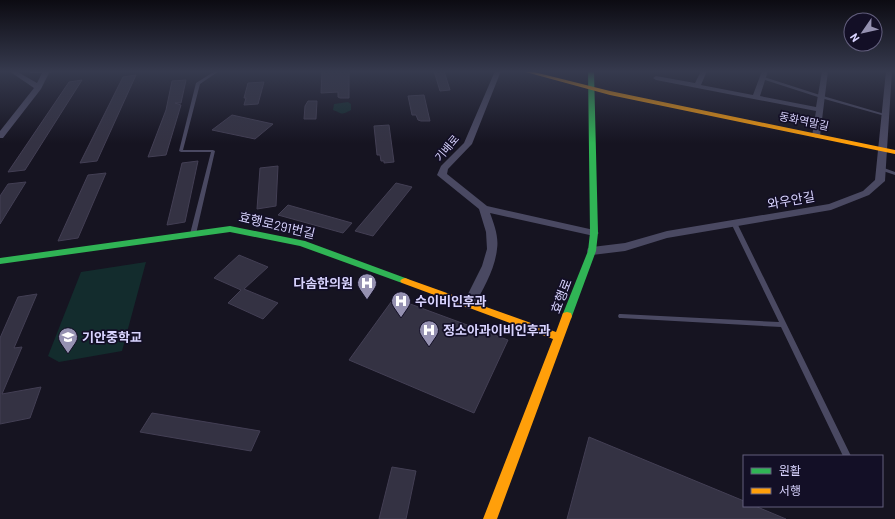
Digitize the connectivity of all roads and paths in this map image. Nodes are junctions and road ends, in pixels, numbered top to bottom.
1 (32, 95) edge
2 (195, 95) edge
3 (488, 95) edge
4 (591, 95) edge
5 (625, 95) edge
6 (742, 95) edge
7 (818, 95) edge
8 (887, 95) edge
9 (822, 97) junction
10 (756, 98) joint
11 (820, 110) junction
12 (886, 115) junction
13 (0, 136) edge
14 (816, 136) junction
15 (882, 149) junction
16 (895, 152) edge
17 (882, 169) junction
18 (895, 174) edge
19 (484, 208) junction
20 (734, 223) junction
21 (594, 233) junction
22 (193, 235) junction
23 (592, 251) junction
24 (0, 261) edge
25 (469, 304) junction
26 (621, 316) dead end
27 (783, 325) junction
28 (559, 337) junction
29 (847, 455) edge
30 (490, 519) edge

1 - 13 street
2 - 22 lane
3 - 19 street, 기배로
4 - 21 street, 효행로
5 - 14 street, 동화역말길
6 - 10 street
7 - 9 lane
8 - 12 street, 와우안길
9 - 11 street
9 - 12 lane
10 - 11 street
11 - 14 street
12 - 15 street, 와우안길
14 - 15 street, 동화역말길
15 - 16 street, 동화역말길
15 - 17 street, 와우안길
17 - 18 lane
17 - 20 street, 와우안길
19 - 21 street
19 - 25 street
20 - 23 street, 와우안길
20 - 27 lane
21 - 23 street, 효행로
22 - 24 street, 효행로291번길
22 - 25 street, 효행로291번길
23 - 28 street, 효행로
25 - 28 street, 효행로291번길
26 - 27 lane
27 - 29 lane
28 - 30 street, 효행로

